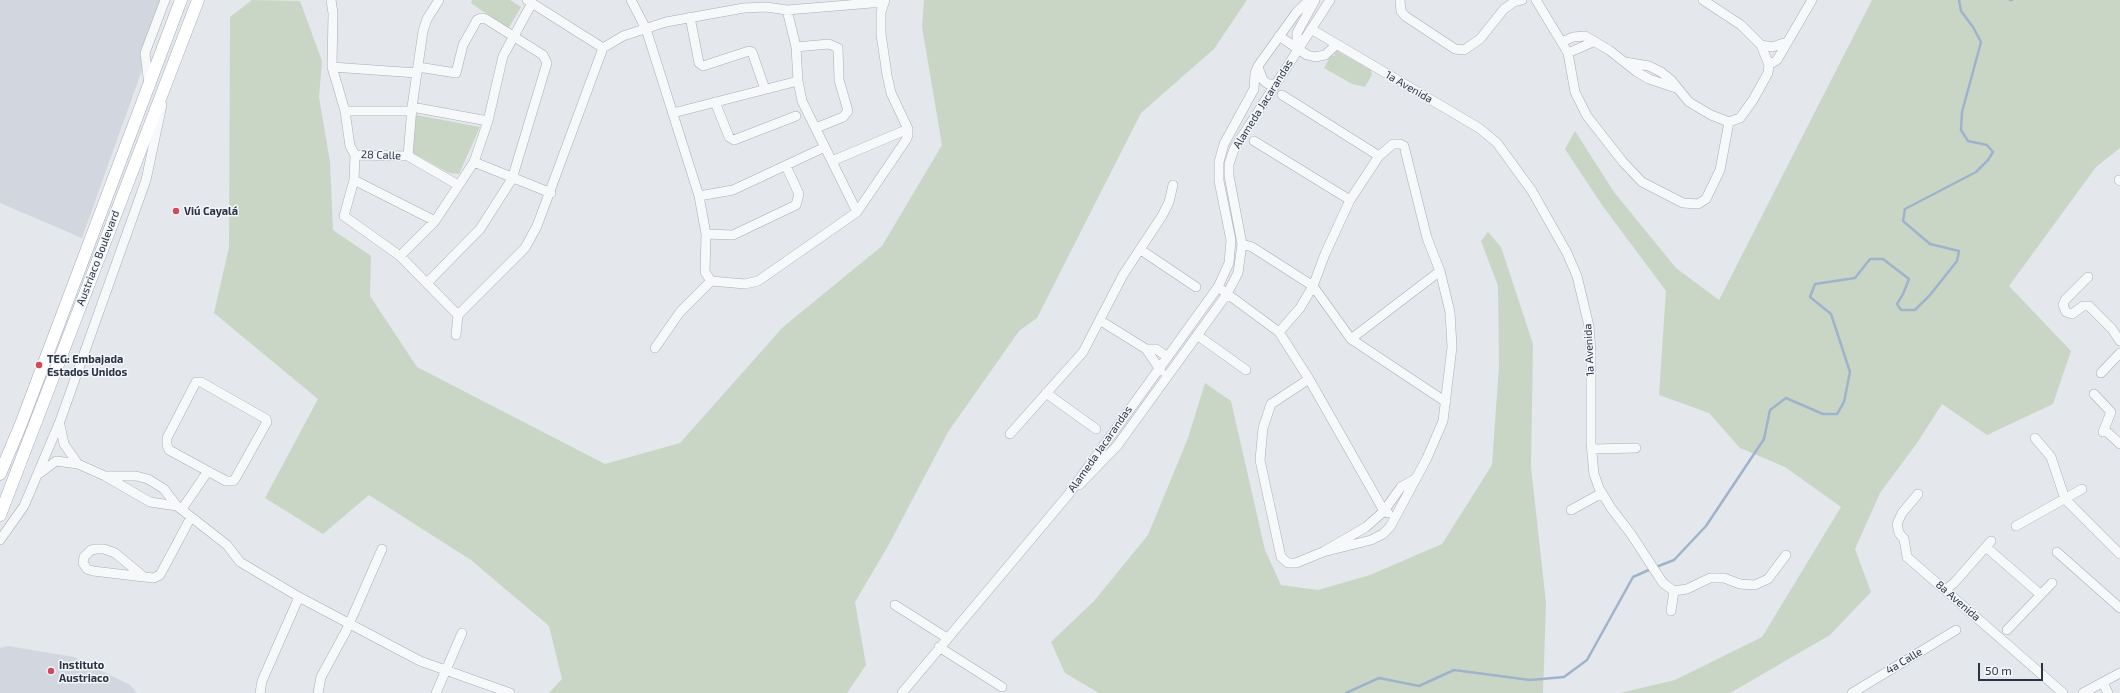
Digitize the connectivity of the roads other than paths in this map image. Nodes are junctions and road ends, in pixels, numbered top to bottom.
1 (165, 0) edge
2 (181, 0) edge
3 (331, 0) edge
4 (439, 0) edge
5 (631, 0) edge
6 (1310, 0) edge
7 (1315, 0) edge
8 (1330, 0) edge
9 (1400, 0) edge
10 (1522, 0) edge
11 (1703, 0) edge
12 (1812, 0) edge
13 (199, 1) edge
14 (530, 1) edge
15 (884, 1) edge
16 (1534, 1) edge
17 (766, 3) edge
18 (787, 10) junction
19 (690, 17) junction
20 (646, 29) junction
21 (1311, 29) junction
22 (513, 36) junction
23 (1279, 36) junction
24 (1562, 42) junction
25 (1593, 42) junction
26 (1788, 42) junction
27 (1336, 45) junction
28 (1761, 45) junction
29 (603, 48) junction
30 (796, 48) junction
31 (1298, 48) junction
32 (1568, 53) junction
33 (1769, 65) junction
34 (1258, 66) junction
35 (332, 68) junction
36 (170, 70) junction
37 (417, 70) junction
38 (798, 81) junction
39 (1275, 84) junction
40 (150, 86) junction
41 (765, 89) junction
42 (1282, 95) dead end
43 (715, 102) junction
44 (412, 109) junction
45 (345, 111) junction
46 (1241, 112) junction
47 (673, 113) junction
48 (1256, 114) junction
49 (796, 116) dead end
50 (488, 121) junction
51 (1730, 122) junction
52 (816, 128) junction
53 (908, 129) junction
54 (1254, 140) dead end
55 (825, 147) junction
56 (355, 155) junction
57 (408, 156) junction
58 (1379, 156) junction
59 (832, 160) junction
60 (474, 162) junction
61 (786, 166) junction
62 (512, 179) junction
63 (354, 180) junction
64 (458, 185) junction
65 (1173, 185) dead end
66 (551, 193) junction
67 (699, 196) junction
68 (1350, 200) junction
69 (857, 212) junction
70 (435, 220) junction
71 (706, 234) junction
72 (1242, 244) junction
73 (1141, 250) junction
74 (400, 256) junction
75 (1440, 271) junction
76 (2088, 277) dead end
77 (711, 281) junction
78 (427, 283) junction
79 (1313, 286) junction
80 (1196, 287) dead end
81 (1218, 287) junction
82 (1227, 294) junction
83 (458, 315) junction
84 (1101, 321) junction
85 (1279, 332) junction
86 (456, 335) dead end
87 (1197, 335) junction
88 (1351, 339) junction
89 (2120, 341) edge
90 (655, 348) dead end
91 (1146, 349) junction
92 (1166, 356) junction
93 (2118, 359) edge
94 (1158, 367) junction
95 (1246, 370) dead end
96 (2101, 373) dead end
97 (1169, 375) junction
98 (1309, 379) junction
99 (1046, 393) junction
100 (2094, 394) dead end
101 (1446, 402) junction
102 (60, 421) junction
103 (1096, 429) dead end
104 (1010, 434) dead end
105 (2035, 438) dead end
106 (2120, 444) edge
107 (1636, 448) dead end
108 (1592, 449) junction
109 (78, 464) junction
110 (208, 471) junction
111 (0, 474) edge
112 (39, 474) junction
113 (104, 476) junction
114 (1415, 479) junction
115 (2082, 489) dead end
116 (1602, 493) junction
117 (1918, 494) dead end
118 (1068, 495) junction
119 (2065, 499) junction
120 (179, 507) junction
121 (1571, 510) dead end
122 (1384, 511) junction
123 (0, 516) edge
124 (191, 517) junction
125 (1395, 518) junction
126 (2016, 526) dead end
127 (0, 540) edge
128 (382, 549) dead end
129 (1323, 552) junction
130 (2056, 552) dead end
131 (2120, 554) edge
132 (1786, 555) dead end
133 (144, 577) junction
134 (2052, 583) dead end
135 (1945, 590) junction
136 (1674, 591) junction
137 (2040, 594) junction
138 (299, 597) junction
139 (895, 605) dead end
140 (2120, 608) edge
141 (1671, 611) dead end
142 (349, 624) junction
143 (1956, 630) dead end
144 (2007, 630) dead end
145 (462, 633) dead end
146 (947, 638) junction
147 (939, 647) junction
148 (446, 670) junction
149 (2120, 673) edge
150 (2103, 683) junction
151 (1002, 687) dead end
152 (260, 693) edge
153 (318, 693) edge
154 (436, 693) edge
155 (510, 693) edge
156 (902, 693) edge
157 (1852, 693) edge
158 (2063, 693) edge
159 (2083, 693) edge
160 (2108, 693) edge

1 - 40 street
2 - 40 main road, Austriaco Boulevard
3 - 35 street
4 - 37 street
5 - 20 street
6 - 23 street, Alameda Jacarandas
7 - 31 street
8 - 21 street, Alameda Jacarandas
9 - 10 street
11 - 28 street
12 - 26 street
13 - 36 main road, Austriaco Boulevard
14 - 22 street
14 - 29 street
15 - 18 street
15 - 53 street
16 - 24 street
17 - 18 street
17 - 19 street
18 - 30 street
19 - 20 street
19 - 41 street
20 - 29 street
20 - 47 street
21 - 27 street, 1a Avenida
21 - 31 street, Alameda Jacarandas
22 - 37 street
22 - 50 street
22 - 62 street
23 - 31 street
23 - 34 street, Alameda Jacarandas
24 - 25 street
24 - 32 street
25 - 32 street
25 - 51 street
26 - 28 street
26 - 33 street
27 - 31 street
27 - 108 street, 1a Avenida
28 - 33 street
29 - 66 street
30 - 38 street
30 - 52 street
31 - 39 street, Alameda Jacarandas
32 - 51 street
33 - 51 street
34 - 39 street
34 - 46 street, Alameda Jacarandas
35 - 37 street
35 - 45 street
36 - 102 street
36 - 123 main road, Austriaco Boulevard
37 - 44 street
38 - 41 street
38 - 52 street
39 - 48 street, Alameda Jacarandas
40 - 111 main road, Austriaco Boulevard
41 - 43 street
42 - 58 street
43 - 47 street
43 - 49 street
44 - 45 street
44 - 50 street
44 - 57 street
45 - 56 street
46 - 48 street
46 - 81 street, Alameda Jacarandas
47 - 67 street
48 - 72 street, Alameda Jacarandas
50 - 60 street
52 - 55 street
53 - 59 street
53 - 69 street
54 - 68 street
55 - 59 street
55 - 61 street
56 - 57 street, 28 Calle
56 - 63 street
57 - 64 street
58 - 68 street
58 - 75 street
59 - 69 street
60 - 62 street
60 - 64 street
61 - 67 street
61 - 71 street
62 - 66 street
62 - 78 street
63 - 70 street
63 - 74 street
64 - 70 street
65 - 73 street
66 - 83 street
67 - 71 street
68 - 79 street
69 - 77 street
70 - 74 street
71 - 77 street
72 - 79 street
72 - 82 street, Alameda Jacarandas
73 - 80 street
73 - 84 street
74 - 78 street
75 - 88 street
75 - 101 street
76 - 89 street
77 - 90 street
78 - 83 street
79 - 85 street
79 - 88 street
81 - 82 street
81 - 92 street, Alameda Jacarandas
82 - 85 street
82 - 87 street, Alameda Jacarandas
83 - 86 street
84 - 91 street
84 - 99 street
85 - 98 street
87 - 95 street
87 - 97 street, Alameda Jacarandas
88 - 101 street
91 - 92 street
91 - 94 street
92 - 94 street, Alameda Jacarandas
93 - 96 street
94 - 97 street
94 - 118 street, Alameda Jacarandas
97 - 118 street, Alameda Jacarandas
98 - 122 street
98 - 129 street
99 - 103 street
99 - 104 street
100 - 106 street
101 - 114 street
102 - 109 street
102 - 112 street
105 - 119 street
107 - 108 street
108 - 116 street, 1a Avenida
109 - 112 street
109 - 113 street
110 - 110 street
110 - 120 street
112 - 127 street
113 - 120 street
113 - 120 street
114 - 122 street
114 - 125 street
115 - 119 street
116 - 121 street
116 - 136 street, 1a Avenida
117 - 135 street, 8a Avenida
118 - 146 street
119 - 126 street
119 - 131 street
120 - 124 street
122 - 125 street
122 - 129 street
124 - 133 street
124 - 138 street
125 - 129 street
128 - 142 street
130 - 140 street
132 - 136 street
133 - 133 street
134 - 137 street
135 - 137 street
135 - 158 street, 8a Avenida
136 - 141 street
137 - 144 street
138 - 142 street
138 - 152 street
139 - 146 street
142 - 148 street
142 - 153 street
143 - 157 street, 4a Calle
145 - 148 street
146 - 147 street
147 - 151 street
147 - 156 street
148 - 154 street
148 - 155 street
149 - 150 street
150 - 159 street
150 - 160 street

